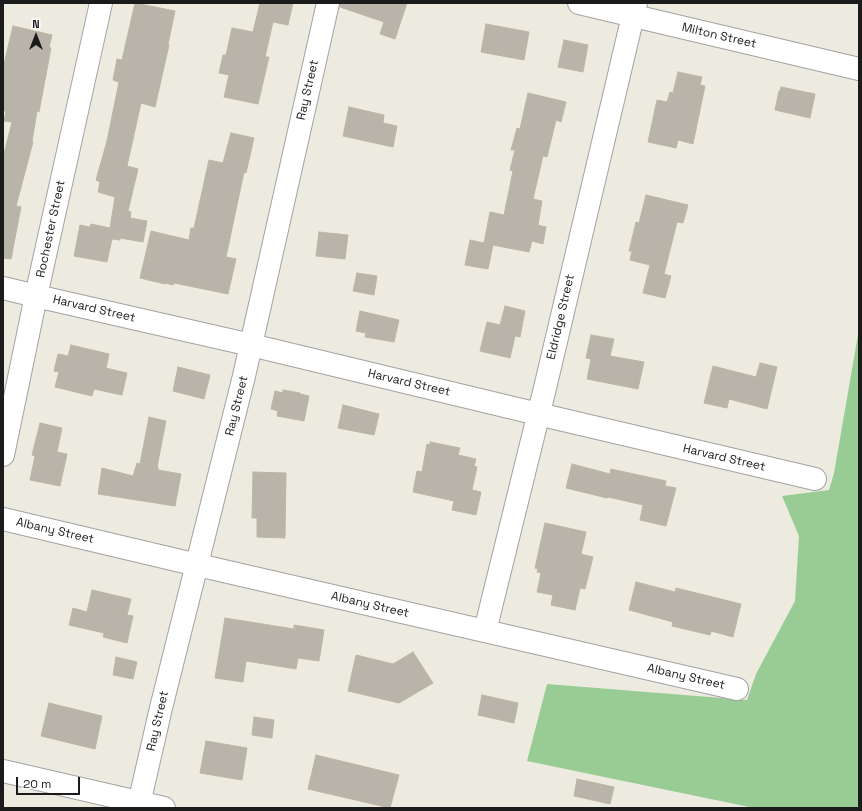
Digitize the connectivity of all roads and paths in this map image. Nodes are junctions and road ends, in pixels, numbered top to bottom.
1 (101, 3) edge
2 (328, 3) edge
3 (579, 3) edge
4 (634, 9) edge
5 (859, 69) edge
6 (3, 288) edge
7 (36, 296) junction
8 (251, 345) junction
9 (538, 414) junction
10 (3, 455) edge
11 (815, 479) dead end
12 (3, 519) edge
13 (197, 565) junction
14 (485, 631) junction
15 (738, 689) dead end
16 (3, 771) edge
17 (138, 805) edge
18 (164, 808) edge

1 - 7 street, Rochester Street
2 - 8 street, Ray Street
3 - 4 street, Milton Street
4 - 5 street, Milton Street
4 - 9 street, Eldridge Street
6 - 7 street, Harvard Street
7 - 8 street, Harvard Street
7 - 10 street, Rochester Street
8 - 9 street, Harvard Street
8 - 13 street, Ray Street
9 - 11 street, Harvard Street
9 - 14 street, Eldridge Street
12 - 13 street, Albany Street
13 - 14 street, Albany Street
13 - 17 street, Ray Street
14 - 15 street, Albany Street
16 - 17 street
17 - 18 street

